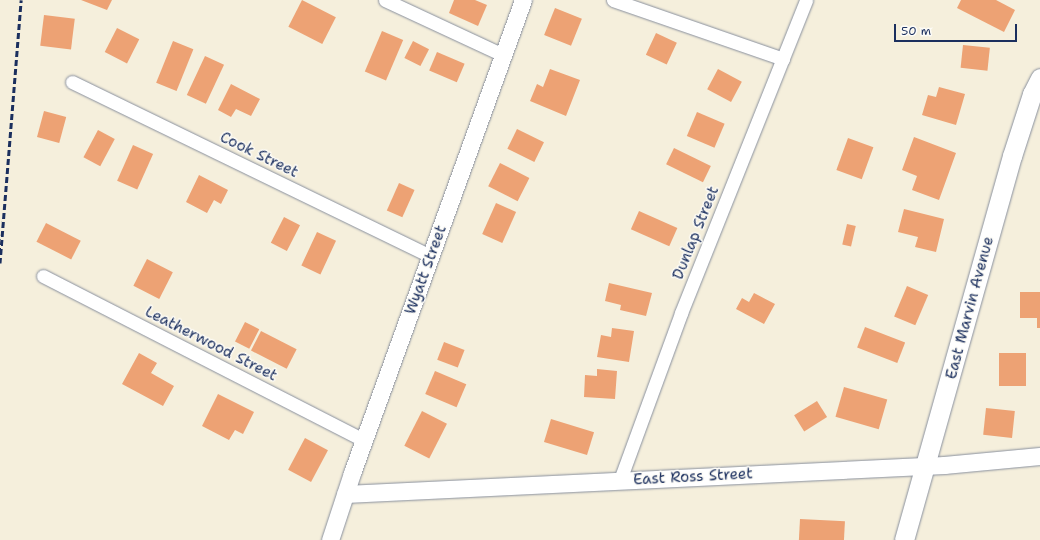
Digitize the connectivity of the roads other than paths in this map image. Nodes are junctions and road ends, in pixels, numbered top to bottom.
1 (385, 0) edge
2 (523, 0) edge
3 (613, 0) edge
4 (806, 0) edge
5 (503, 55) junction
6 (783, 59) junction
7 (1040, 78) edge
8 (72, 82) dead end
9 (431, 256) junction
10 (43, 276) dead end
11 (365, 441) junction
12 (1040, 456) edge
13 (926, 466) junction
14 (620, 480) junction
15 (345, 494) junction
16 (330, 540) edge
17 (904, 540) edge

1 - 5 street
2 - 5 street, Wyatt Street
3 - 6 street
4 - 6 street, Dunlap Street
5 - 9 street, Wyatt Street
6 - 14 street, Dunlap Street
7 - 13 main road, East Marvin Avenue
8 - 9 street, Cook Street
9 - 11 street, Wyatt Street
10 - 11 street, Leatherwood Street
11 - 15 street, Wyatt Street
12 - 13 street, East Ross Street
13 - 14 street, East Ross Street
13 - 17 main road, East Marvin Avenue
14 - 15 street, East Ross Street
15 - 16 street, Wyatt Street

